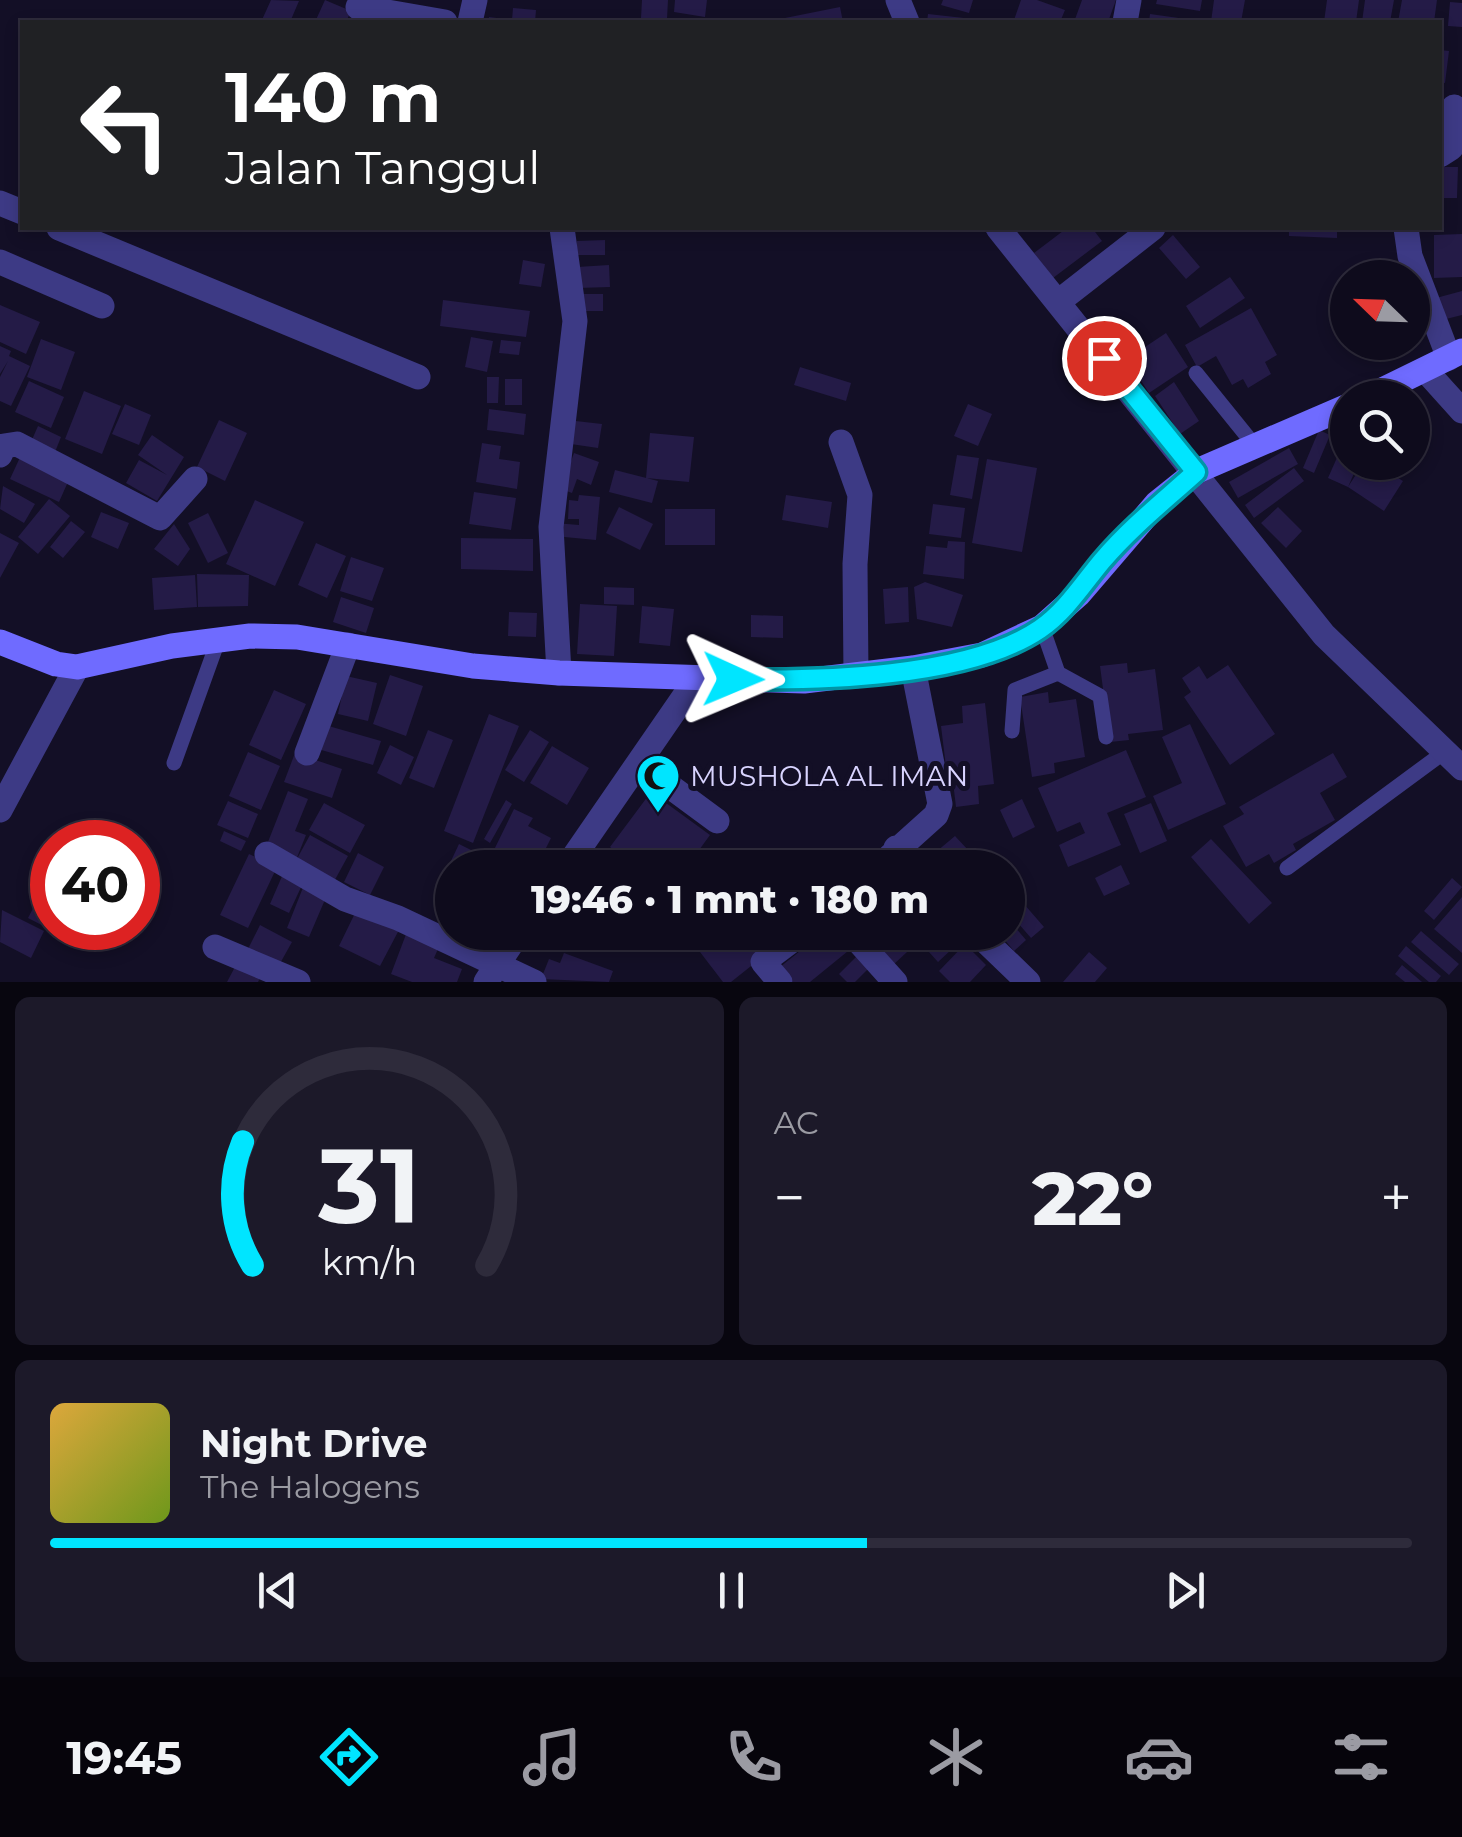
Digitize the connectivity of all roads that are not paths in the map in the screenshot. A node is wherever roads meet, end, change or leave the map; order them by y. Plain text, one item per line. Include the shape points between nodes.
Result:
1 (358, 7) dead end
2 (433, 20) edge
3 (1454, 107) dead end
4 (1442, 153) edge
5 (64, 230) edge
6 (562, 230) edge
7 (1000, 230) edge
8 (1149, 230) edge
9 (1406, 230) edge
10 (0, 262) edge
11 (1058, 302) junction
12 (102, 306) dead end
13 (1456, 355) edge
14 (1426, 371) junction
15 (1196, 373) dead end
16 (418, 377) dead end
17 (1406, 380) edge
18 (1462, 411) edge
19 (1330, 414) edge
20 (841, 442) dead end
21 (1255, 446) junction
22 (0, 455) edge
23 (1191, 477) junction
24 (195, 479) dead end
25 (1042, 627) junction
26 (219, 638) junction
27 (0, 642) edge
28 (348, 645) junction
29 (76, 666) junction
30 (913, 668) junction
31 (560, 672) junction
32 (1058, 673) junction
33 (856, 676) junction
34 (697, 678) junction
35 (1012, 731) dead end
36 (1106, 737) dead end
37 (308, 752) dead end
38 (1453, 760) edge
39 (174, 763) dead end
40 (640, 764) junction
41 (0, 810) edge
42 (716, 821) dead end
43 (896, 848) edge
44 (579, 850) edge
45 (268, 854) dead end
46 (1287, 868) dead end
47 (215, 947) dead end
48 (507, 950) edge
49 (779, 950) edge
50 (866, 950) edge
51 (995, 950) edge
52 (492, 973) edge
53 (298, 982) edge
54 (534, 982) edge
55 (780, 982) edge
56 (895, 982) edge
57 (1028, 982) edge

1 - 2 street
3 - 4 street via 1450,148
5 - 16 street
6 - 31 street via 575,321 550,526
7 - 11 street
8 - 11 street
9 - 13 street via 1410,256
10 - 12 street
11 - 23 street
13 - 14 street
14 - 17 street
14 - 18 street
15 - 21 lane
19 - 21 street
20 - 33 street via 860,494
21 - 23 street
22 - 24 street via 4,446 17,444 160,518
23 - 25 street via 1157,503
23 - 38 street via 1324,635
25 - 30 street via 982,655
25 - 32 lane
26 - 28 street via 297,637
26 - 29 street
26 - 39 lane
27 - 29 street
28 - 31 street via 473,666
28 - 37 street
29 - 41 street
30 - 33 street
30 - 43 street via 940,804
31 - 34 street
32 - 35 lane via 1015,690
32 - 36 lane via 1100,696
33 - 34 street
34 - 40 street
38 - 46 lane
40 - 42 street
40 - 44 street
45 - 52 street
47 - 53 street
48 - 52 street
49 - 55 street via 763,962
50 - 56 street
51 - 57 street
52 - 54 street

